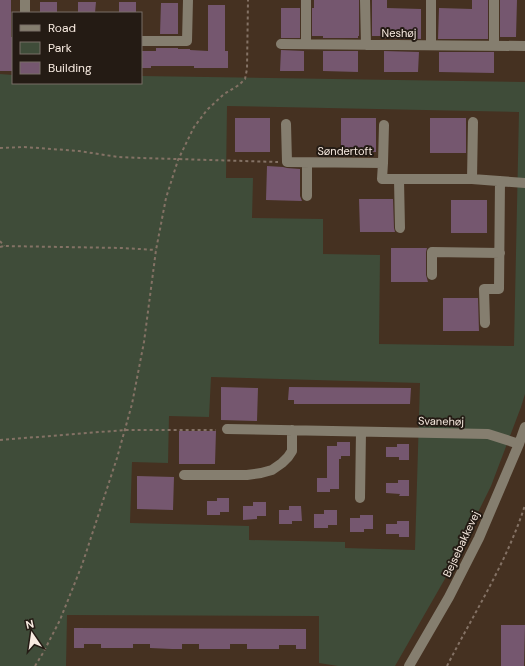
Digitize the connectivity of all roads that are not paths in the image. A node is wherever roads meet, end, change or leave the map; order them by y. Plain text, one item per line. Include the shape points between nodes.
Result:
1 (25, 0) edge
2 (188, 0) edge
3 (306, 0) edge
4 (366, 0) edge
5 (432, 0) edge
6 (494, 0) edge
7 (25, 12) edge
8 (142, 41) edge
9 (281, 44) dead end
10 (306, 44) junction
11 (366, 45) junction
12 (431, 45) junction
13 (494, 46) junction
14 (525, 46) edge
15 (473, 122) dead end
16 (286, 124) dead end
17 (384, 125) dead end
18 (307, 163) junction
19 (383, 163) junction
20 (472, 179) junction
21 (399, 180) junction
22 (500, 181) junction
23 (525, 183) edge
24 (307, 196) dead end
25 (400, 228) dead end
26 (500, 253) junction
27 (432, 275) dead end
28 (485, 323) dead end
29 (525, 427) edge
30 (227, 430) road end
31 (292, 430) junction
32 (361, 432) junction
33 (519, 444) junction
34 (184, 476) dead end
35 (360, 498) dead end
36 (409, 666) edge

1 - 7 street
2 - 8 street via 187,41
3 - 10 street
4 - 11 street, Neshøj
5 - 12 street, Neshøj
6 - 13 street
9 - 10 street, Neshøj
10 - 11 street, Neshøj
11 - 12 street, Neshøj
12 - 13 street, Neshøj
13 - 14 street, Neshøj
15 - 20 street
16 - 18 street, Søndertoft via 287,162
17 - 19 street, Søndertoft
18 - 19 street, Søndertoft
18 - 24 street, Søndertoft
19 - 21 street, Søndertoft via 382,179
20 - 21 street, Søndertoft
20 - 22 street, Søndertoft
21 - 25 street
22 - 23 street, Søndertoft
22 - 26 street
26 - 27 street via 432,252
26 - 28 street via 499,289 484,289
29 - 33 street, Bejsebakkevej
30 - 31 street, Svanehøj
31 - 32 street, Svanehøj
31 - 34 street via 292,451 272,470 247,475
32 - 33 street, Svanehøj via 488,434
32 - 35 street
33 - 36 street, Bejsebakkevej via 479,538

